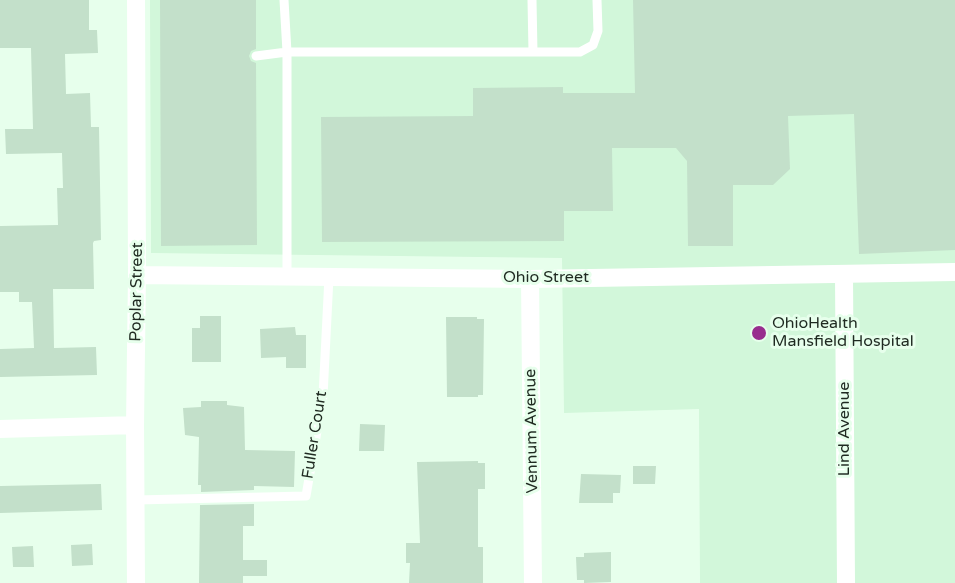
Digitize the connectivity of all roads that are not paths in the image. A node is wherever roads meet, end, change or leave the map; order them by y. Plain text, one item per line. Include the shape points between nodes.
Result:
1 (136, 0) edge
2 (284, 0) edge
3 (532, 0) edge
4 (597, 0) edge
5 (287, 52) junction
6 (533, 52) junction
7 (256, 56) dead end
8 (955, 272) edge
9 (137, 275) junction
10 (844, 275) junction
11 (287, 276) junction
12 (329, 277) junction
13 (530, 279) junction
14 (135, 425) junction
15 (0, 429) edge
16 (136, 500) junction
17 (136, 583) edge
18 (533, 583) edge
19 (846, 583) edge

1 - 9 street, Poplar Street
2 - 5 lane
3 - 6 lane
4 - 6 lane via 598,31 593,45 580,52
5 - 6 lane
5 - 7 lane
5 - 11 lane
8 - 10 street, Ohio Street
9 - 11 street, Ohio Street
9 - 14 street, Poplar Street
10 - 13 street, Ohio Street
10 - 19 street, Lind Avenue
11 - 12 street, Ohio Street
12 - 13 street, Ohio Street
12 - 16 lane, Fuller Court via 323,396 306,496
13 - 18 street, Vennum Avenue
14 - 15 street
14 - 16 street, Poplar Street
16 - 17 street, Poplar Street

